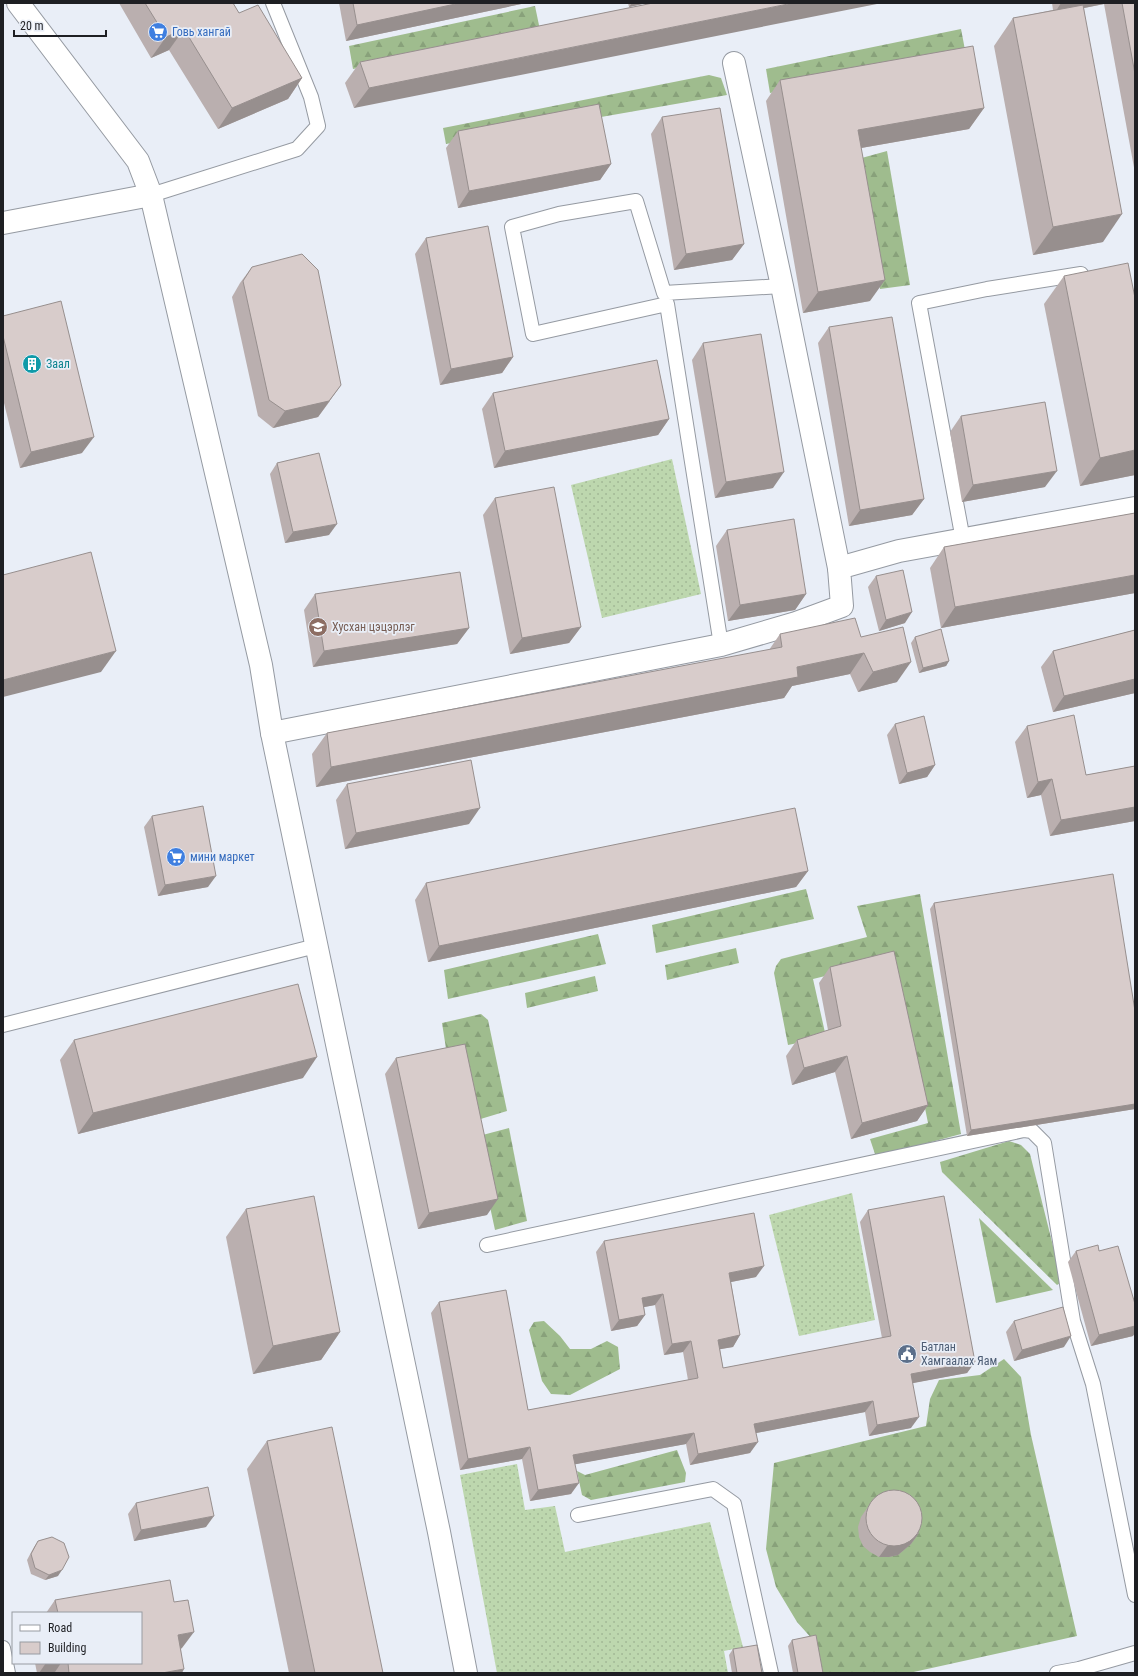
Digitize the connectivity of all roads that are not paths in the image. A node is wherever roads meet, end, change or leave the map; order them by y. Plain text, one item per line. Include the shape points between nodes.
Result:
1 (18, 3) edge
2 (273, 3) edge
3 (734, 63) dead end
4 (151, 195) junction
5 (3, 223) edge
6 (1096, 272) edge
7 (782, 286) junction
8 (1135, 508) edge
9 (963, 540) junction
10 (839, 568) junction
11 (721, 646) junction
12 (272, 733) junction
13 (316, 946) junction
14 (3, 1026) edge
15 (487, 1245) dead end
16 (578, 1515) dead end
17 (1135, 1595) edge
18 (3, 1648) edge
19 (1135, 1653) edge
20 (8, 1673) edge
21 (466, 1673) edge
22 (771, 1673) edge
23 (1057, 1673) edge

1 - 4 street via 138,161
2 - 4 lane via 311,97 318,126 297,149
3 - 7 street
4 - 5 street
4 - 12 street via 262,665
6 - 9 lane via 987,289 919,304
7 - 10 street
7 - 11 lane via 664,293 636,201 560,214 512,227 533,334 667,304
8 - 9 street
9 - 10 street via 899,551
10 - 11 street via 842,606
11 - 12 street
12 - 13 street
13 - 14 lane
13 - 21 street
15 - 17 lane via 1024,1130 1032,1131 1044,1143 1073,1321 1093,1384
16 - 22 lane via 713,1489 734,1504
18 - 20 lane
19 - 23 lane

